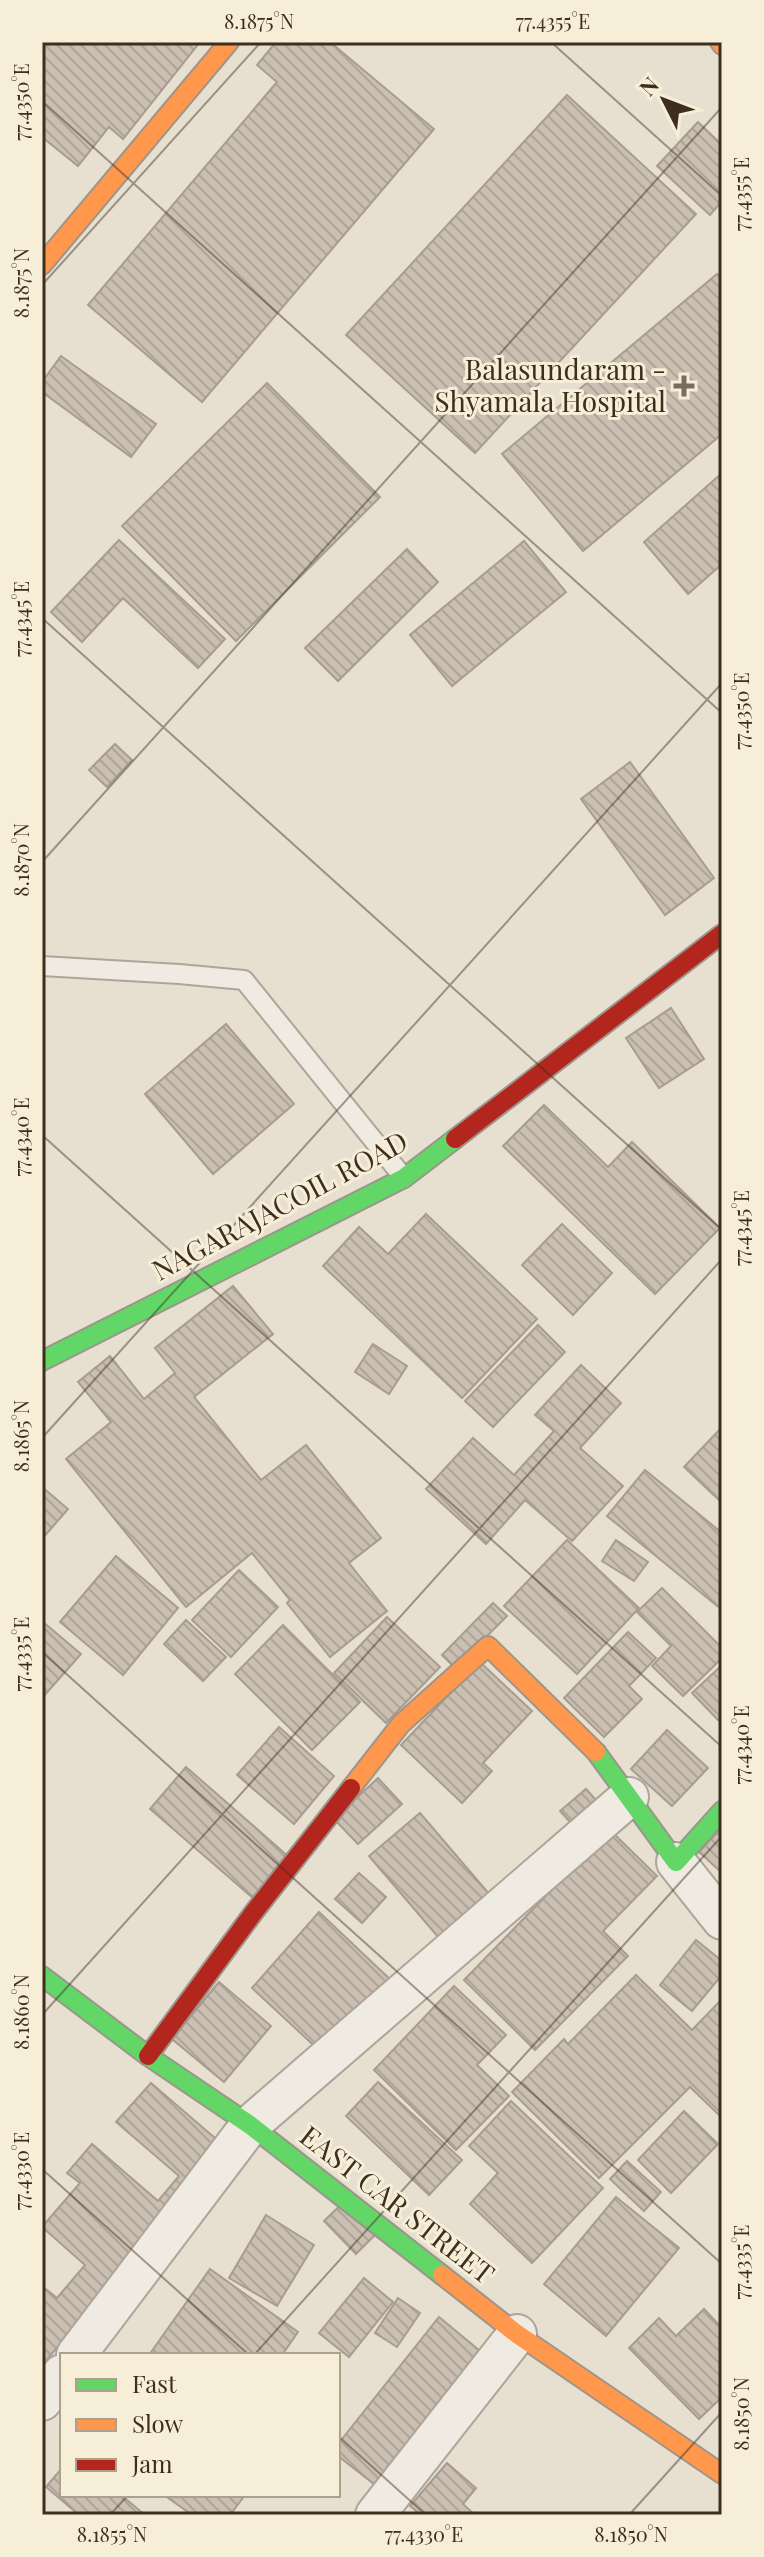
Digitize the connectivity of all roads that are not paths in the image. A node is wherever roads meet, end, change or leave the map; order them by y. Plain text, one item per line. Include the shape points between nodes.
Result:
1 (229, 42) edge
2 (42, 265) edge
3 (722, 934) edge
4 (42, 966) edge
5 (404, 1178) junction
6 (42, 1361) edge
7 (629, 1797) junction
8 (722, 1811) edge
9 (676, 1862) junction
10 (722, 1920) edge
11 (42, 1976) edge
12 (148, 2056) junction
13 (250, 2125) junction
14 (517, 2334) junction
15 (78, 2353) edge
16 (60, 2377) edge
17 (42, 2401) edge
18 (722, 2474) edge
19 (375, 2515) edge

1 - 2 street
3 - 5 street, NAGARAJACOIL ROAD
4 - 5 lane via 244,980
5 - 6 street, NAGARAJACOIL ROAD
7 - 9 street
7 - 12 street via 600,1756 488,1646 401,1724
7 - 13 street
8 - 9 street
9 - 10 street
11 - 12 street, EAST CAR STREET
12 - 13 street, EAST CAR STREET
13 - 14 street, EAST CAR STREET
13 - 15 street
14 - 18 street, EAST CAR STREET
14 - 19 street
16 - 17 street

